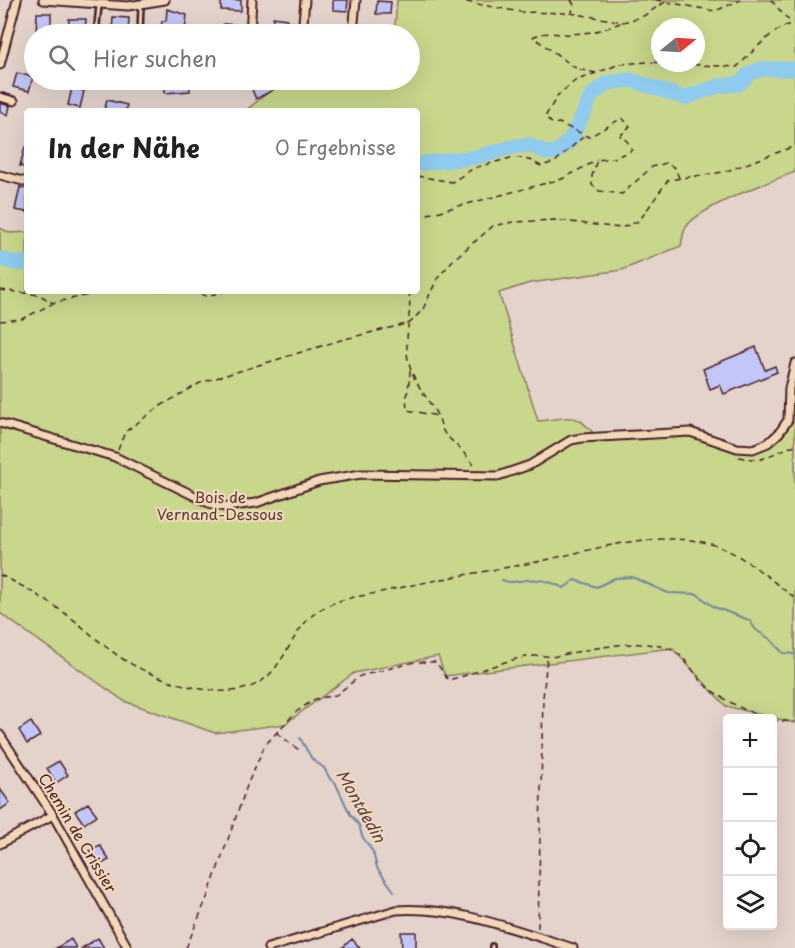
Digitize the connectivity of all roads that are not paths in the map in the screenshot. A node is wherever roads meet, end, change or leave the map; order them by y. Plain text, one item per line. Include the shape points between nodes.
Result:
1 (17, 0) edge
2 (43, 0) edge
3 (165, 0) edge
4 (252, 0) edge
5 (305, 0) edge
6 (356, 0) edge
7 (141, 5) junction
8 (99, 6) junction
9 (354, 22) dead end
10 (97, 24) edge
11 (140, 24) edge
12 (250, 24) edge
13 (303, 24) edge
14 (0, 65) edge
15 (0, 97) edge
16 (14, 101) dead end
17 (0, 175) edge
18 (24, 181) edge
19 (795, 363) edge
20 (0, 423) edge
21 (0, 735) edge
22 (53, 815) junction
23 (0, 844) edge
24 (128, 948) edge
25 (268, 948) edge
26 (573, 948) edge

1 - 14 street
2 - 8 street
3 - 7 street
4 - 12 street
5 - 13 street
6 - 9 street
7 - 8 street
7 - 11 lane
8 - 10 lane
15 - 16 street
17 - 18 street
19 - 20 street via 788,420 768,443 753,449 737,448 690,432 597,436 571,440 530,465 482,478 361,474 319,481 256,502 224,507 114,457
21 - 22 street, Chemin de Crissier
22 - 23 street
22 - 24 street, Chemin de Crissier
25 - 26 street via 396,910 413,909 464,915

